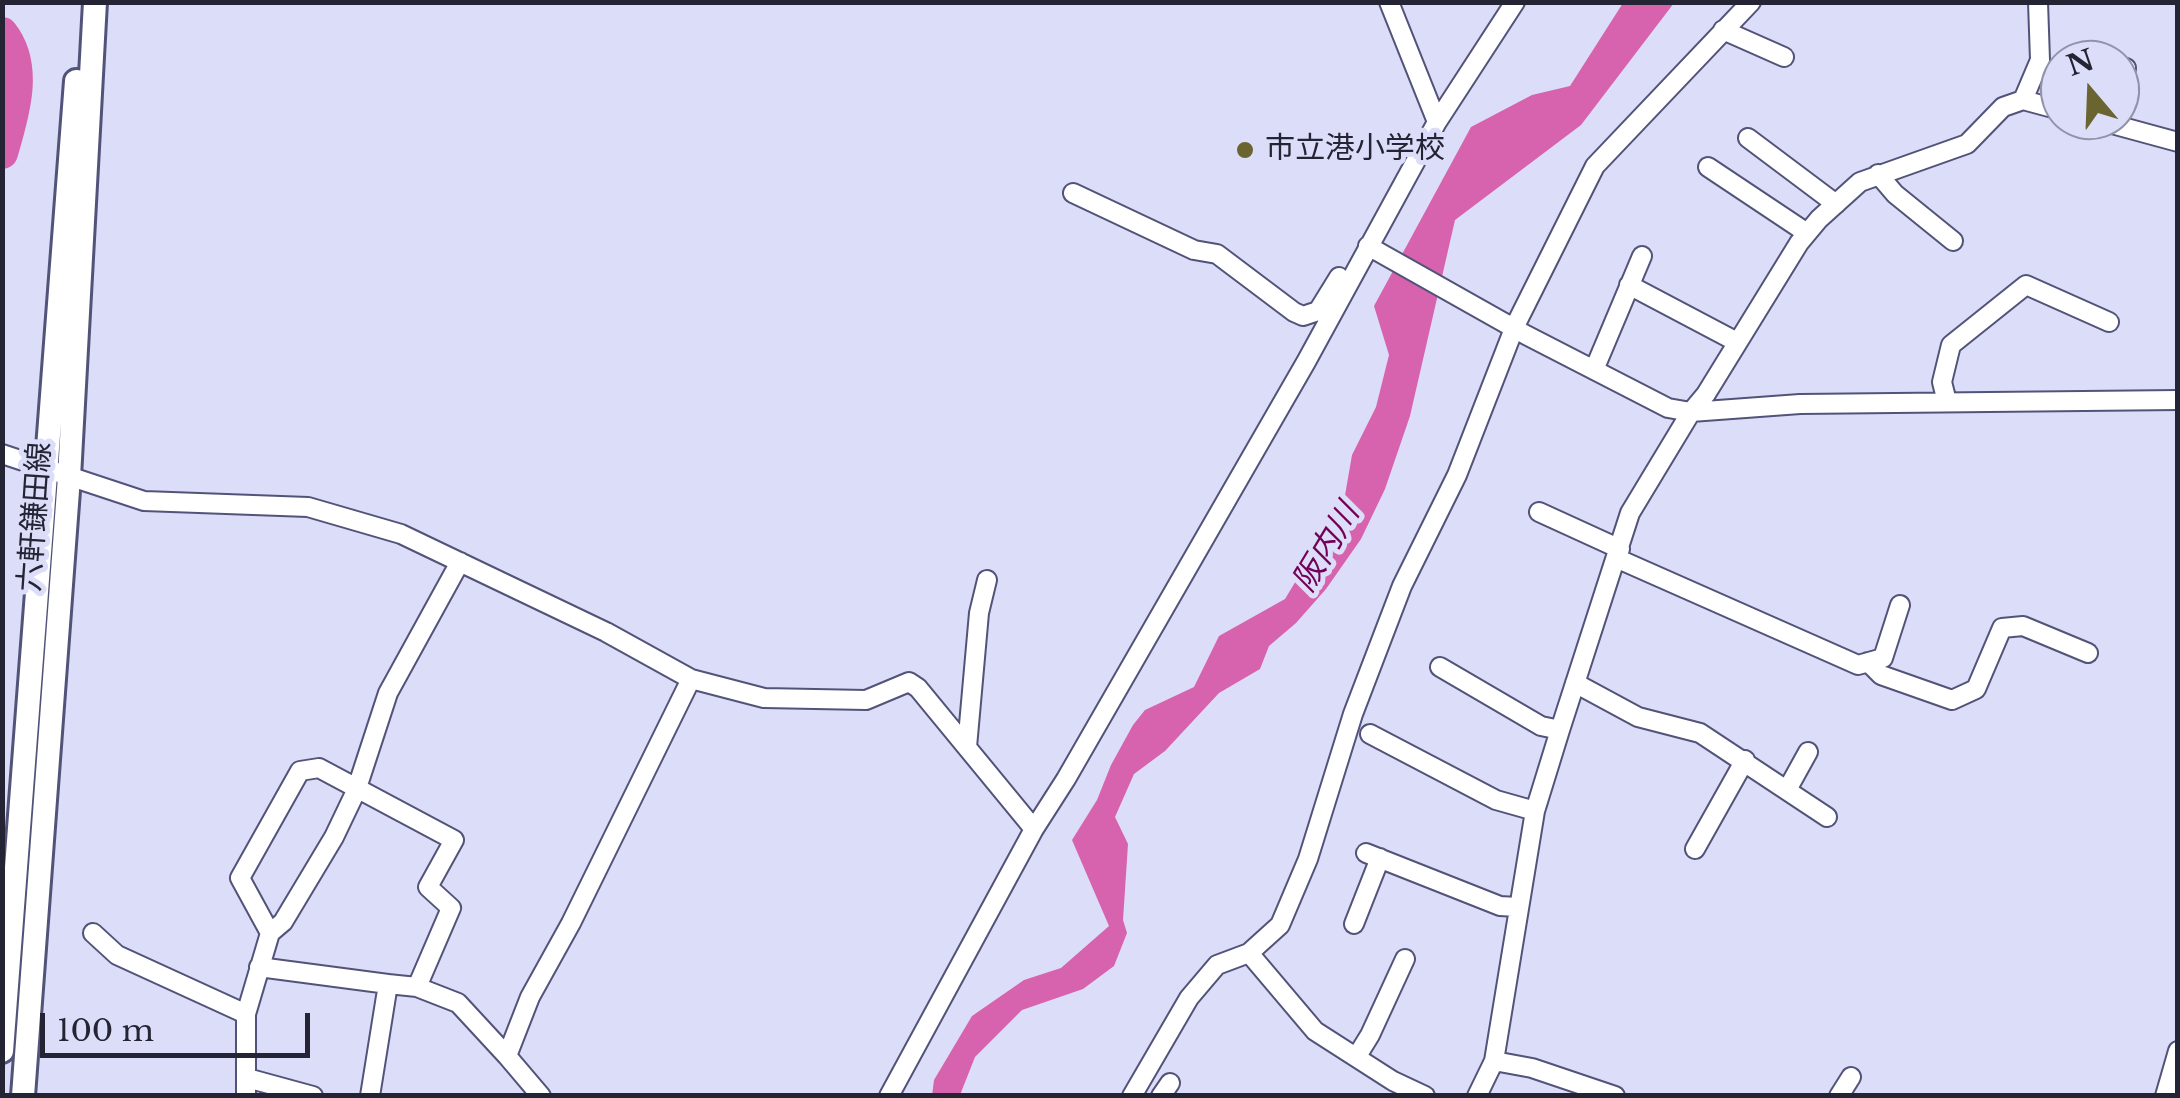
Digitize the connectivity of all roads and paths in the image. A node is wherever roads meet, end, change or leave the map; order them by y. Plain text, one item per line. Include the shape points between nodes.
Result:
1 (82, 2) edge
2 (95, 2) edge
3 (1389, 2) edge
4 (1516, 2) edge
5 (1752, 2) edge
6 (2038, 2) edge
7 (1723, 30) junction
8 (1784, 57) dead end
9 (2023, 100) junction
10 (2040, 105) edge
11 (1437, 122) junction
12 (2140, 131) edge
13 (1748, 138) dead end
14 (2178, 142) edge
15 (1708, 167) dead end
16 (1878, 174) junction
17 (1073, 192) dead end
18 (1836, 204) junction
19 (1807, 233) junction
20 (1953, 242) dead end
21 (1372, 250) junction
22 (1642, 256) dead end
23 (1356, 267) junction
24 (1629, 286) junction
25 (2109, 322) dead end
26 (1510, 324) junction
27 (1737, 342) junction
28 (1594, 370) junction
29 (2178, 400) edge
30 (1947, 402) junction
31 (1691, 412) junction
32 (2, 454) edge
33 (58, 473) junction
34 (1539, 512) dead end
35 (1618, 554) junction
36 (460, 562) junction
37 (987, 580) dead end
38 (1900, 605) dead end
39 (2088, 653) dead end
40 (1868, 662) junction
41 (1440, 667) dead end
42 (691, 679) junction
43 (1575, 682) junction
44 (1560, 730) junction
45 (1370, 734) dead end
46 (967, 747) junction
47 (1808, 752) dead end
48 (1745, 760) junction
49 (356, 790) junction
50 (1786, 790) junction
51 (1535, 811) junction
52 (1827, 817) dead end
53 (1034, 829) junction
54 (1694, 849) dead end
55 (1517, 907) junction
56 (1354, 924) dead end
57 (93, 933) dead end
58 (270, 933) junction
59 (1249, 953) junction
60 (1405, 959) dead end
61 (259, 967) junction
62 (388, 984) junction
63 (417, 988) junction
64 (246, 1014) junction
65 (2, 1051) edge
66 (2178, 1051) edge
67 (507, 1056) junction
68 (1357, 1056) junction
69 (1494, 1061) junction
70 (1851, 1077) dead end
71 (246, 1087) edge
72 (23, 1096) edge
73 (313, 1096) edge
74 (370, 1096) edge
75 (542, 1096) edge
76 (889, 1096) edge
77 (1132, 1096) edge
78 (1425, 1096) edge
79 (1477, 1096) edge
80 (1615, 1096) edge
81 (1839, 1096) edge
82 (2165, 1096) edge

1 - 33 main road, 六軒鎌田線
2 - 33 main road, 六軒鎌田線
3 - 11 street
4 - 11 street
5 - 7 street
6 - 9 street via 2040,60
7 - 8 street
7 - 26 street via 1595,166
9 - 10 street
9 - 16 street via 2003,107 1966,144
11 - 21 street
12 - 14 street
13 - 18 street
15 - 19 street
16 - 18 street
16 - 20 street
17 - 23 street via 1194,250 1217,254 1303,316 1318,311 1343,269
18 - 19 street
19 - 27 street
21 - 23 street
21 - 26 street
22 - 24 street
23 - 53 street
24 - 27 street
24 - 28 street
25 - 30 street via 2026,285 1951,345 1942,382
26 - 28 street
26 - 59 street via 1457,475 1375,655 1298,887 1280,924
27 - 31 street
28 - 31 street via 1668,408
29 - 30 street
30 - 31 street
31 - 35 street via 1630,514
32 - 33 street
33 - 36 street via 144,500 308,507 401,534
33 - 65 main road, 六軒鎌田線
33 - 72 main road, 六軒鎌田線
34 - 35 street
35 - 40 street via 1858,665
35 - 43 street
36 - 42 street
36 - 49 street via 388,694
37 - 46 street via 978,613
38 - 40 street via 1882,658
39 - 40 street via 2023,626 2002,628 1976,689 1952,700 1881,675
41 - 44 street
42 - 46 street via 764,698 849,700 909,682
42 - 67 street
43 - 44 street
43 - 48 street via 1638,717 1700,733
44 - 51 street
45 - 51 street via 1496,800
46 - 53 street
47 - 50 street
48 - 50 street
48 - 54 street
49 - 58 street via 283,922
49 - 58 street via 319,768 300,770 240,878
49 - 63 street via 454,840 428,887 451,908
50 - 52 street
51 - 55 street
53 - 76 street
55 - 56 street via 1373,856
55 - 69 street
57 - 64 street via 118,956
58 - 61 street
59 - 68 street via 1315,1031
59 - 77 street via 1217,965 1189,998
60 - 68 street
61 - 62 street
61 - 64 street
62 - 63 street
62 - 74 street
63 - 67 street via 458,1003
64 - 71 street
66 - 82 street
67 - 75 street
68 - 78 street
69 - 79 street
69 - 80 street
70 - 81 street
71 - 73 street

